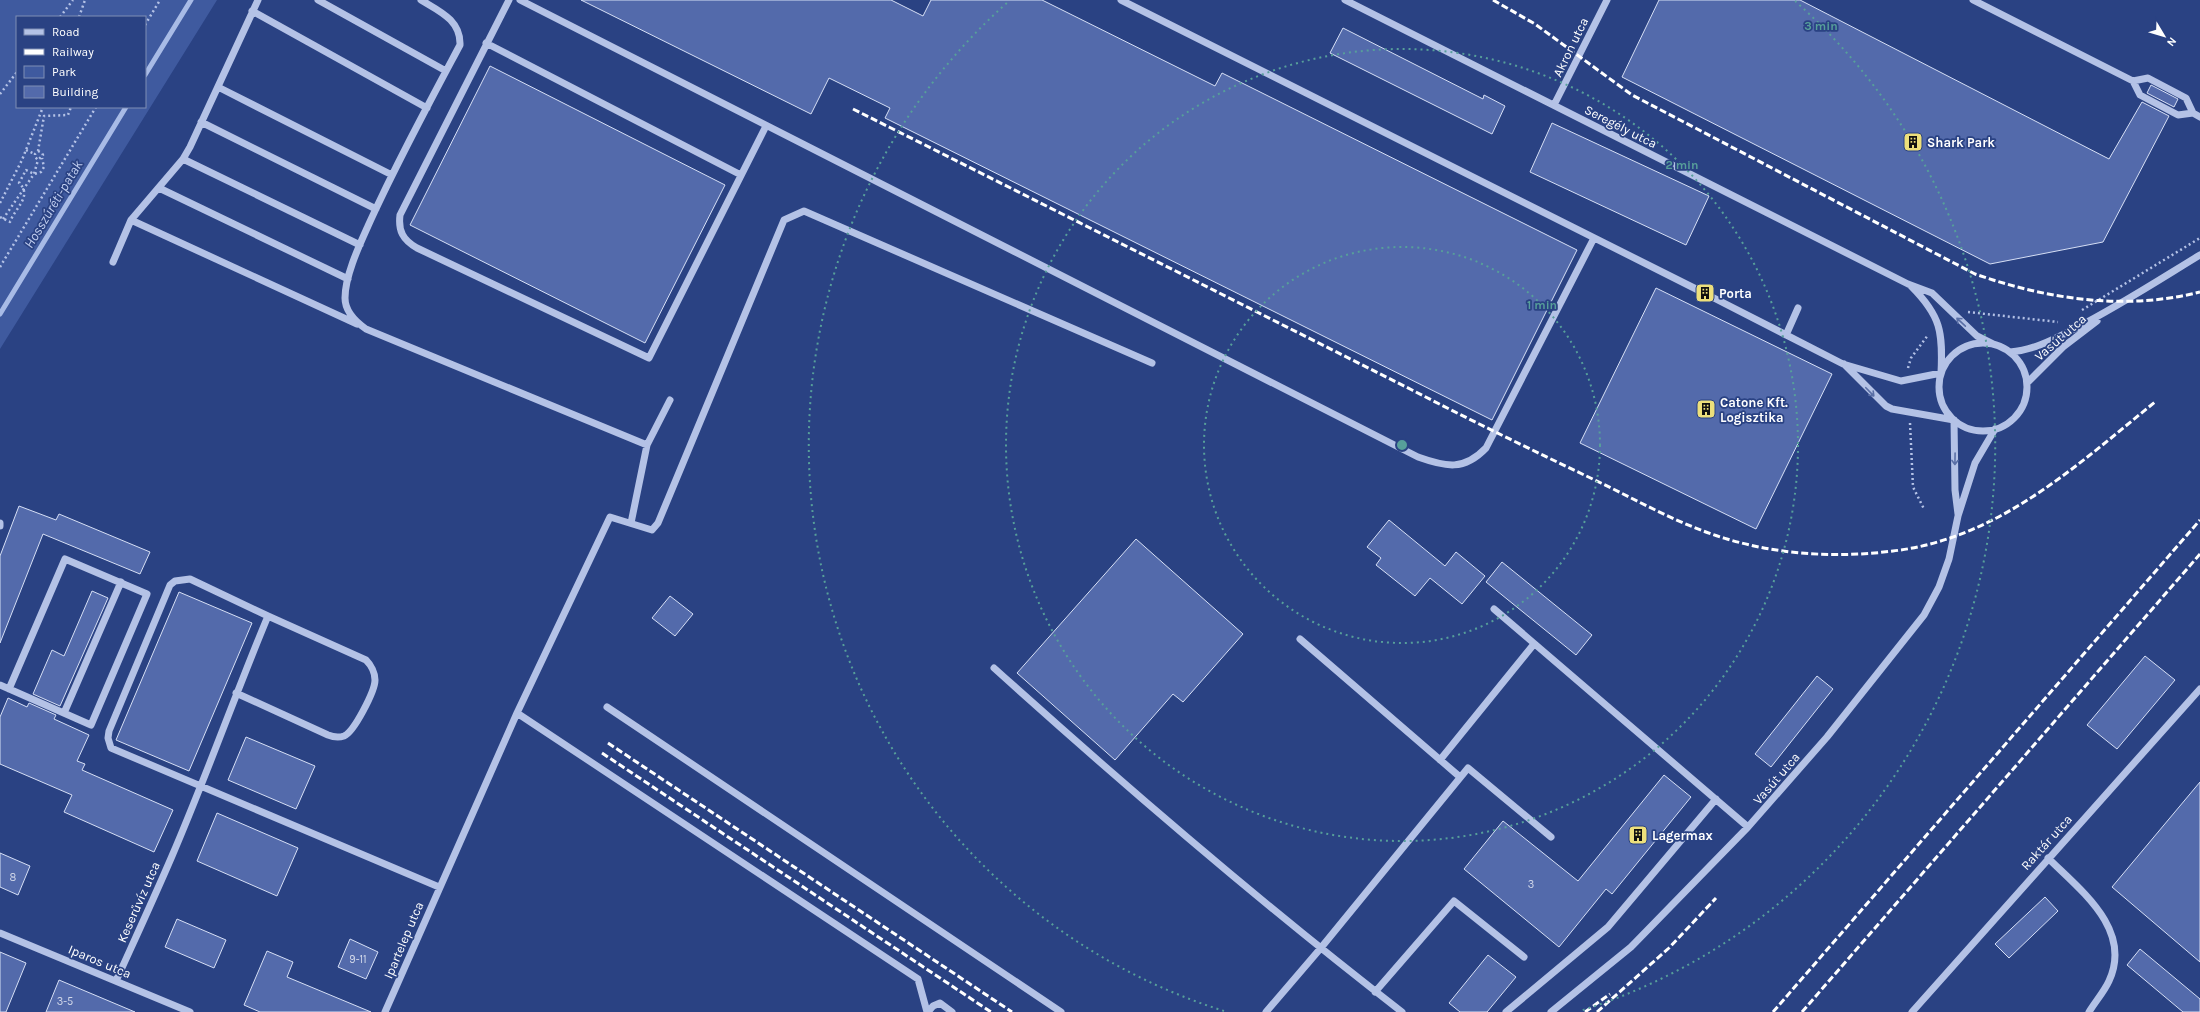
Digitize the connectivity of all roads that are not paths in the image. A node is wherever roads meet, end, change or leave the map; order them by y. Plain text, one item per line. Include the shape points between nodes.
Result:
1 (258, 0) edge
2 (318, 0) edge
3 (422, 0) edge
4 (509, 0) edge
5 (520, 0) edge
6 (1120, 0) edge
7 (1345, 0) edge
8 (1607, 0) edge
9 (1973, 0) edge
10 (252, 11) junction
11 (486, 43) junction
12 (446, 71) junction
13 (2133, 81) junction
14 (218, 86) junction
15 (1554, 105) junction
16 (427, 108) junction
17 (2193, 113) junction
18 (2200, 117) edge
19 (201, 122) junction
20 (766, 126) junction
21 (183, 159) junction
22 (392, 175) junction
23 (741, 175) junction
24 (159, 188) junction
25 (376, 209) junction
26 (131, 220) junction
27 (1594, 238) junction
28 (360, 245) junction
29 (2200, 255) edge
30 (113, 262) dead end
31 (348, 279) junction
32 (1908, 284) junction
33 (1700, 291) dead end
34 (1710, 296) dead end
35 (1798, 308) dead end
36 (2111, 310) junction
37 (366, 329) junction
38 (1786, 335) junction
39 (1993, 344) junction
40 (2010, 352) junction
41 (1152, 364) dead end
42 (1843, 364) junction
43 (1941, 373) junction
44 (2027, 383) junction
45 (670, 400) dead end
46 (1954, 420) junction
47 (1995, 429) junction
48 (647, 445) junction
49 (1958, 516) junction
50 (0, 523) edge
51 (631, 523) junction
52 (0, 526) edge
53 (121, 582) junction
54 (1494, 609) dead end
55 (268, 616) junction
56 (1300, 639) dead end
57 (1534, 644) junction
58 (994, 668) dead end
59 (0, 685) edge
60 (9, 689) junction
61 (2200, 689) edge
62 (236, 693) junction
63 (607, 707) dead end
64 (64, 713) junction
65 (518, 713) junction
66 (1440, 760) junction
67 (1460, 778) junction
68 (201, 785) junction
69 (1716, 800) junction
70 (1748, 827) junction
71 (1551, 837) dead end
72 (2048, 858) junction
73 (439, 887) junction
74 (0, 932) edge
75 (1320, 949) junction
76 (1524, 957) dead end
77 (116, 981) junction
78 (1375, 992) junction
79 (190, 1012) edge
80 (385, 1012) edge
81 (928, 1012) edge
82 (952, 1012) edge
83 (1061, 1012) edge
84 (1266, 1012) edge
85 (1402, 1012) edge
86 (1506, 1012) edge
87 (1551, 1012) edge
88 (1912, 1012) edge
89 (2089, 1012) edge

1 - 10 street
2 - 12 street
3 - 12 street via 449,18 458,29 460,45
4 - 11 street
5 - 20 street
6 - 27 street
7 - 15 street, Seregély utca
8 - 15 street, Akron utca
9 - 13 street
10 - 14 street
10 - 16 street
11 - 23 street
11 - 23 street via 400,215 400,232 408,243 416,248 648,358
12 - 16 street
13 - 17 street via 2140,95 2178,115
13 - 17 street via 2148,78 2186,98
14 - 19 street
14 - 22 street
15 - 32 street, Seregély utca
16 - 22 street
17 - 18 street
19 - 21 street
19 - 25 street
20 - 23 street
20 - 27 street via 1436,464 1452,466 1466,463 1478,457 1486,448
21 - 24 street
21 - 28 street
22 - 25 street
24 - 26 street
24 - 31 street
25 - 28 street
26 - 30 street
26 - 37 street
27 - 33 street
28 - 31 street
29 - 36 street, Vasút utca
31 - 37 street via 344,300 347,309
39 -> 32 street, Seregély utca via 1977,336 1932,293
32 - 43 street, Seregély utca via 1923,298 1940,328
34 - 38 street
35 - 38 street
36 - 40 street, Vasút utca via 2043,344
36 - 44 street, Vasút utca via 2063,347
37 - 48 street
38 - 42 street
39 - 40 street, Vasút utca
39 - 43 street, Vasút utca via 1976,343 1961,349 1946,363
40 - 44 street, Vasút utca via 2022,366
41 - 51 street via 804,211 784,220 658,523 652,530
42 - 43 street via 1901,381
42 -> 46 street via 1886,406
43 - 46 street, Vasút utca via 1940,394 1943,404
44 - 47 street, Vasút utca via 2026,398 2019,412 2005,425
45 - 48 street
46 - 47 street, Vasút utca via 1970,429
46 -> 49 street, Vasút utca
47 - 49 street, Vasút utca via 1976,463
48 - 51 street
49 - 70 street, Vasút utca via 1940,587 1924,616 1827,737
50 - 52 street
51 - 65 street, Ipartelep utca via 610,517
53 - 60 street via 65,559
53 - 64 street
53 - 64 street via 147,594 91,724
54 - 57 street
55 - 62 street, Keserűvíz utca
55 - 62 street via 366,660 375,680 373,688 354,728 337,737
55 - 68 street via 190,579 175,581 170,585 108,731 111,748
56 - 66 street
57 - 66 street
57 - 69 street
58 - 75 street via 1130,789
59 - 60 street
60 - 64 street
61 - 72 street, Raktár utca
62 - 68 street, Keserűvíz utca
63 - 83 street
65 - 73 street, Ipartelep utca
65 - 81 street via 918,979
66 - 67 street
67 - 71 street via 1468,768
67 - 75 street
68 - 73 street
68 - 77 street, Keserűvíz utca
69 - 70 street
69 - 86 street via 1608,927
70 - 87 street, Vasút utca via 1631,947
72 - 88 street, Raktár utca
72 - 89 street via 2099,909 2106,919 2112,938 2115,962 2109,981
73 - 80 street, Ipartelep utca
74 - 77 street, Iparos utca
75 - 78 street
75 - 84 street
76 - 78 street via 1454,901
77 - 79 street, Iparos utca
78 - 85 street
81 - 82 street via 940,1003

